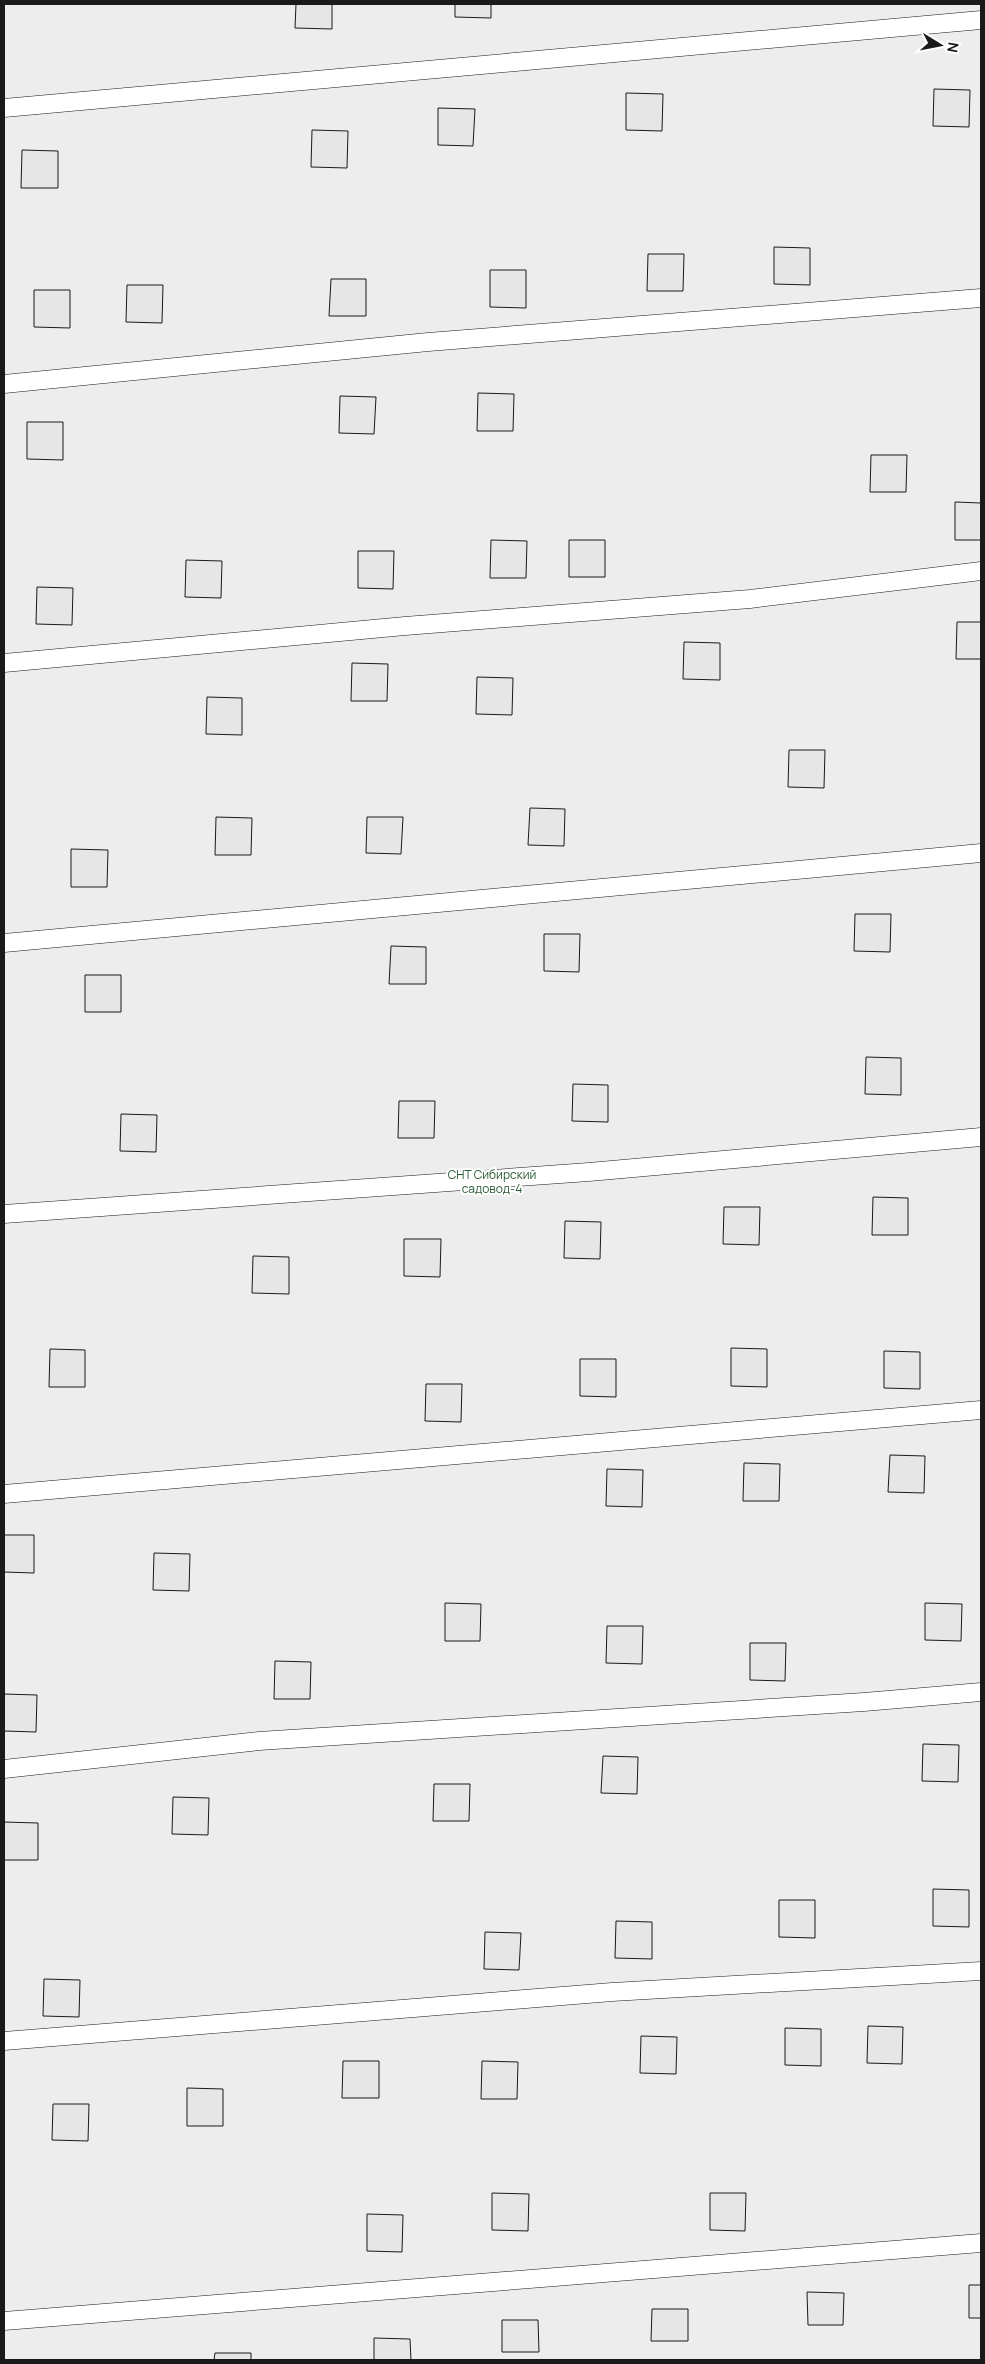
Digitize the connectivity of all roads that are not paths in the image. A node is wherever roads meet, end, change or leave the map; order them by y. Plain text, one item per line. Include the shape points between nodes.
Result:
1 (981, 20) edge
2 (4, 108) edge
3 (981, 298) edge
4 (4, 384) edge
5 (981, 571) edge
6 (4, 663) edge
7 (981, 853) edge
8 (4, 943) edge
9 (981, 1137) edge
10 (4, 1214) edge
11 (981, 1410) edge
12 (4, 1494) edge
13 (981, 1692) edge
14 (4, 1769) edge
15 (981, 1971) edge
16 (4, 2041) edge
17 (981, 2243) edge
18 (4, 2321) edge

1 - 2 lane
3 - 4 lane via 428,342
5 - 6 lane via 750,599 405,626
7 - 8 lane
9 - 10 lane via 589,1172
11 - 12 lane
13 - 14 lane via 259,1741
15 - 16 lane via 612,1992
17 - 18 lane

